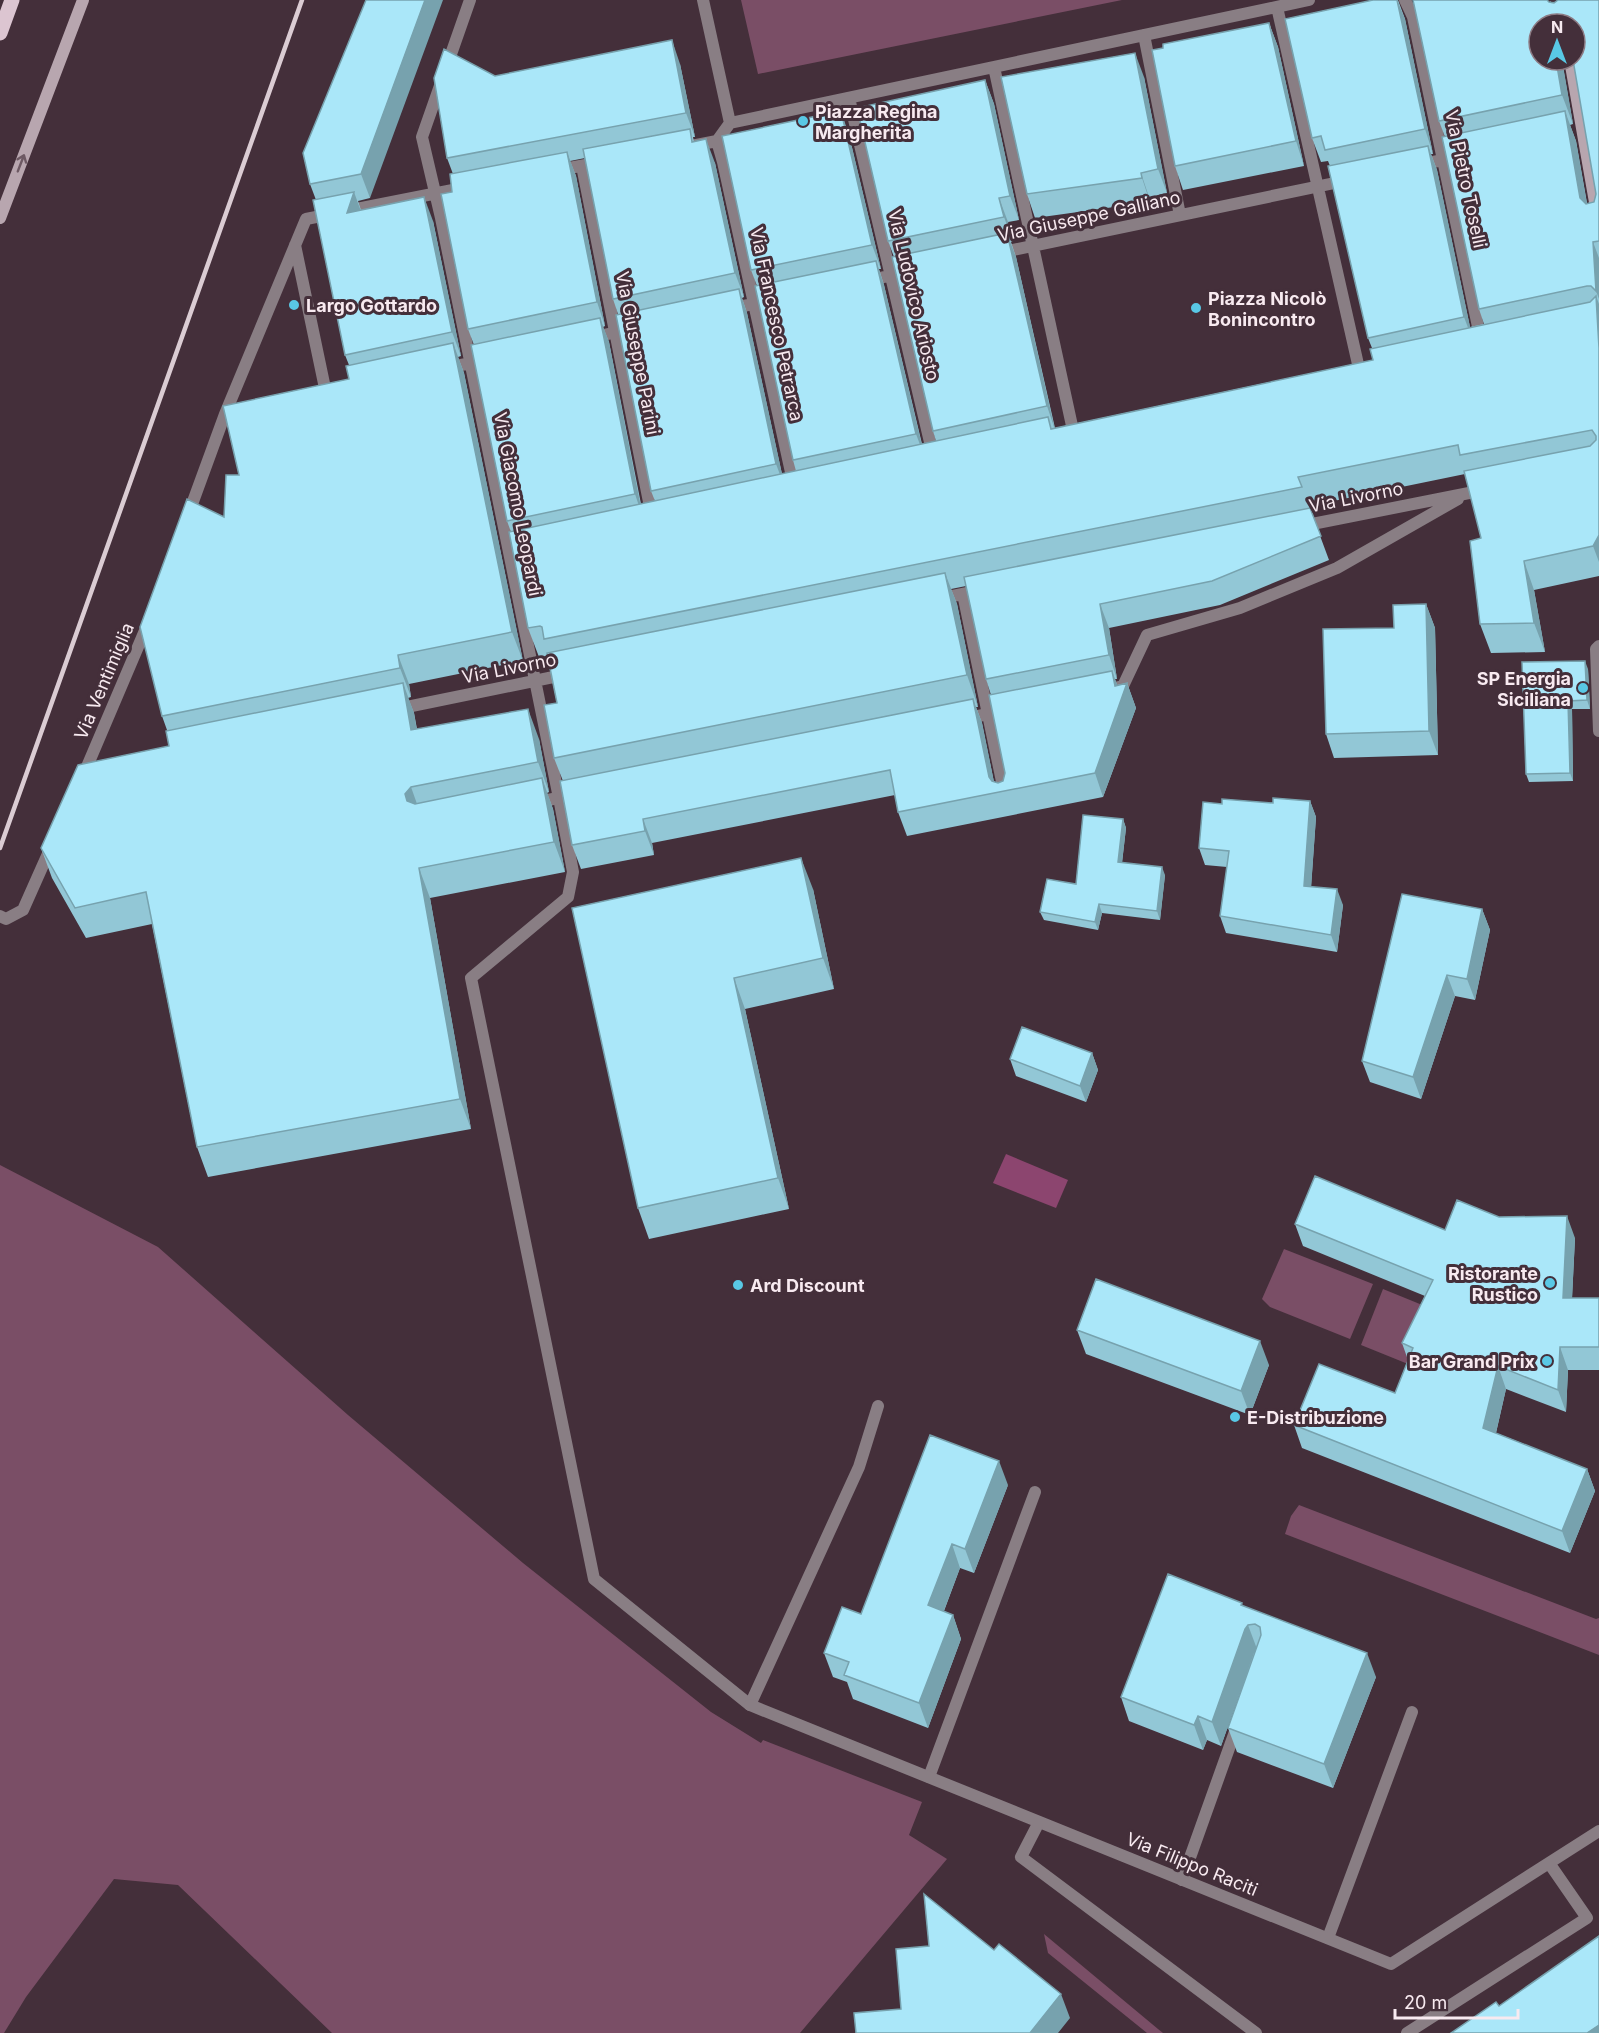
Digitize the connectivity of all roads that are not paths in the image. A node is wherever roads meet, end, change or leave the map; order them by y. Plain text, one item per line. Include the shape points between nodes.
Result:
1 (12, 0) edge
2 (83, 0) edge
3 (470, 0) edge
4 (703, 0) edge
5 (1309, 0) edge
6 (1405, 0) edge
7 (1277, 6) junction
8 (0, 33) edge
9 (1144, 35) junction
10 (994, 67) junction
11 (1571, 72) edge
12 (849, 98) junction
13 (730, 123) junction
14 (717, 141) junction
15 (683, 147) edge
16 (1478, 153) edge
17 (616, 159) edge
18 (1443, 160) junction
19 (582, 166) junction
20 (1411, 167) edge
21 (549, 172) edge
22 (1357, 178) edge
23 (481, 185) edge
24 (1318, 186) junction
25 (436, 193) junction
26 (1180, 215) junction
27 (0, 218) edge
28 (1599, 225) edge
29 (296, 244) junction
30 (1034, 246) junction
31 (980, 256) edge
32 (924, 268) edge
33 (891, 275) junction
34 (857, 283) edge
35 (788, 297) edge
36 (754, 304) junction
37 (719, 311) edge
38 (650, 325) edge
39 (616, 332) junction
40 (583, 339) edge
41 (1483, 348) edge
42 (505, 356) edge
43 (471, 363) junction
44 (437, 370) edge
45 (1359, 374) edge
46 (326, 394) edge
47 (1075, 434) edge
48 (935, 464) edge
49 (795, 494) edge
50 (653, 524) edge
51 (184, 526) edge
52 (1285, 530) edge
53 (997, 587) edge
54 (963, 594) junction
55 (928, 601) edge
56 (151, 614) edge
57 (1599, 646) edge
58 (582, 671) edge
59 (536, 681) junction
60 (1101, 691) edge
61 (1022, 707) edge
62 (385, 711) edge
63 (988, 714) junction
64 (953, 721) edge
65 (1599, 732) edge
66 (594, 791) edge
67 (75, 793) edge
68 (559, 798) junction
69 (1006, 800) edge
70 (525, 805) edge
71 (57, 835) edge
72 (0, 916) edge
73 (878, 1406) dead end
74 (1035, 1492) dead end
75 (750, 1705) junction
76 (1243, 1709) edge
77 (1412, 1712) dead end
78 (929, 1777) junction
79 (1039, 1822) junction
80 (1599, 1831) edge
81 (1549, 1863) junction
82 (1182, 1880) junction
83 (1328, 1938) junction
84 (1256, 2033) edge
85 (1407, 2033) edge

1 - 8 main road
27 -> 2 street
3 - 25 street, Via Giacomo Leopardi via 422,137
4 - 13 street
5 - 7 street
6 - 18 street, Via Pietro Toselli via 1413,18
7 - 9 street
7 - 24 street
9 - 10 street
9 - 26 street
10 - 12 street
10 - 30 street
11 - 28 street via 1576,133
12 - 13 street
12 - 33 street, Via Ludovico Ariosto
13 - 14 street
14 - 15 street
14 - 36 street, Via Francesco Petrarca
16 - 18 street
17 - 19 street
18 - 20 street
18 - 41 street, Via Pietro Toselli
19 - 21 street
19 - 39 street, Via Giuseppe Parini
22 - 24 street, Via Giuseppe Galliano
23 - 25 street
24 - 26 street, Via Giuseppe Galliano
24 - 45 street
25 - 29 street via 306,219
25 - 43 street, Via Giacomo Leopardi
26 - 30 street, Via Giuseppe Galliano
29 - 46 street
29 - 51 street
30 - 31 street, Via Giuseppe Galliano
30 - 47 street
32 - 33 street
33 - 34 street
33 - 48 street, Via Ludovico Ariosto
35 - 36 street
36 - 37 street
36 - 49 street, Via Francesco Petrarca
38 - 39 street
39 - 40 street
39 - 50 street, Via Giuseppe Parini
42 - 43 street
43 - 44 street
43 - 59 street, Via Giacomo Leopardi via 515,553
52 - 60 street, Via Livorno via 1474,492 1337,568 1240,608 1147,635 1123,686
53 - 54 street
54 - 55 street
54 - 63 street
56 - 67 street, Via Ventimiglia via 91,770
57 - 65 street
58 - 59 street, Via Livorno
59 - 62 street, Via Livorno
59 - 68 street, Via Giacomo Leopardi
61 - 63 street
63 - 64 street
63 - 69 street
66 - 68 street
68 - 70 street
68 - 75 street, Via Giacomo Leopardi via 573,872 568,897 471,978 594,1579
71 - 72 street via 23,910 6,919
73 - 75 street via 859,1467
74 - 78 street
75 - 78 street, Via Filippo Raciti
76 - 82 street
77 - 83 street
78 - 79 street, Via Filippo Raciti
79 - 82 street, Via Filippo Raciti
79 - 84 street via 1022,1857
80 - 81 street, Via Filippo Raciti
81 - 83 street, Via Filippo Raciti via 1391,1964
81 - 85 street via 1587,1918
82 - 83 street, Via Filippo Raciti

